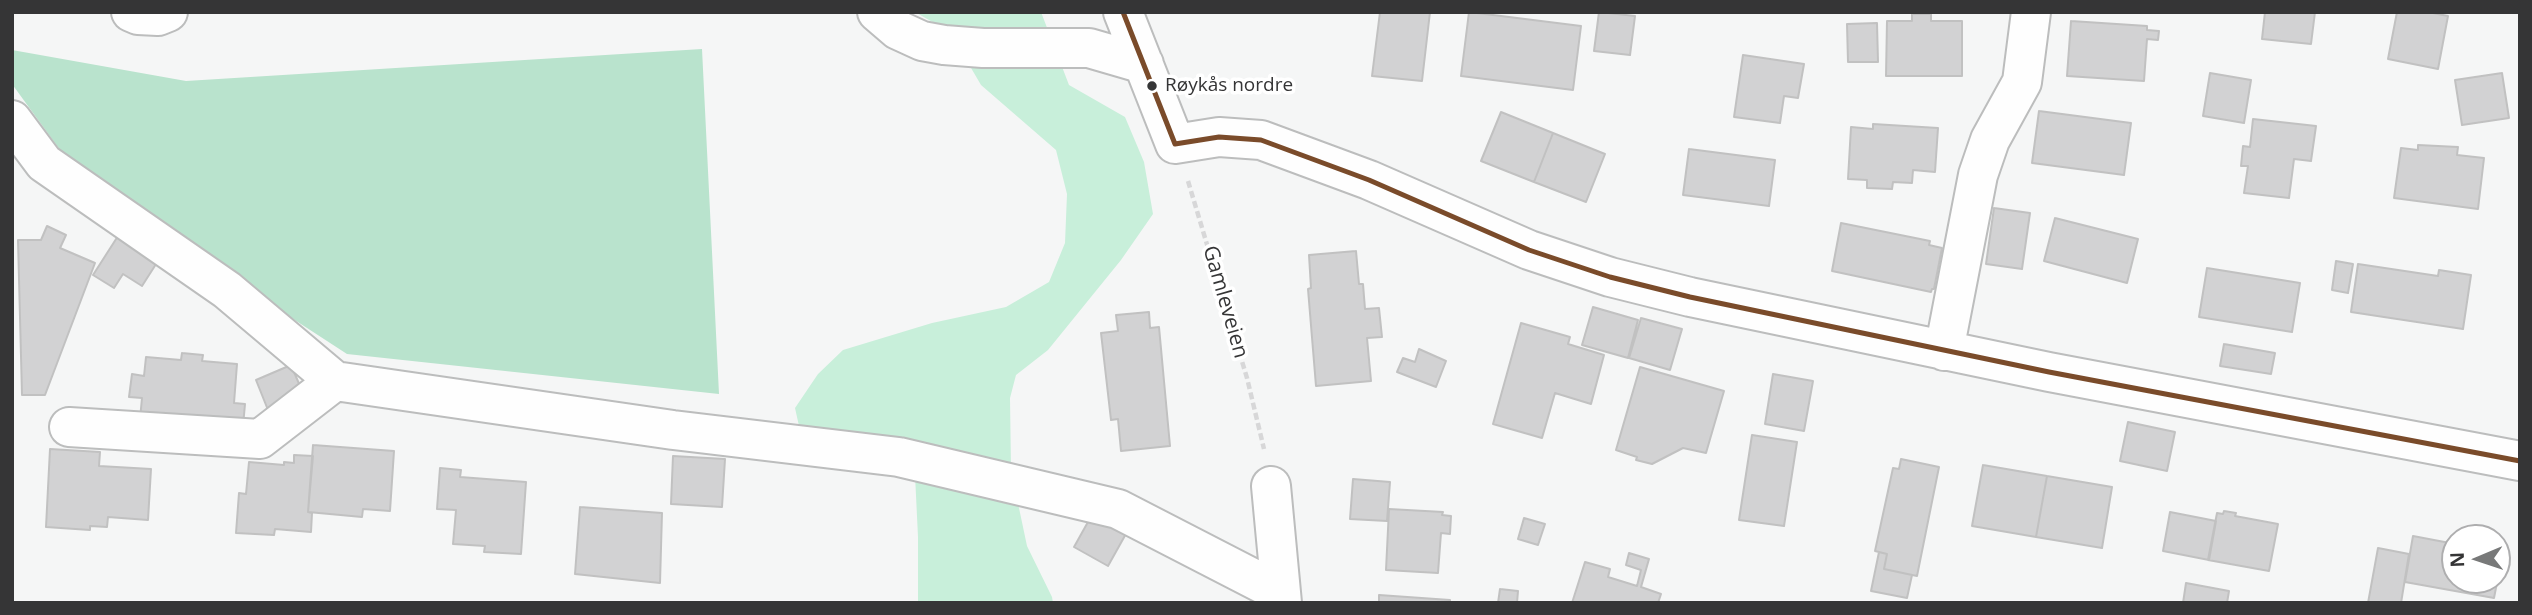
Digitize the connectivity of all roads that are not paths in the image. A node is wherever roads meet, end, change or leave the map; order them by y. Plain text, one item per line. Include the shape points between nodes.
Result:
1 (131, 12) edge
2 (168, 12) edge
3 (877, 12) edge
4 (1123, 12) edge
5 (2031, 12) edge
6 (1144, 64) junction
7 (12, 120) edge
8 (1944, 351) junction
9 (335, 381) junction
10 (69, 427) dead end
11 (2520, 461) edge
12 (1271, 486) road end
13 (1282, 598) edge

1 - 2 street via 158,16
3 - 6 street via 898,30 922,41 997,48 1090,48
4 - 6 street
5 - 8 street via 2022,82 1990,140 1978,175
6 - 8 street via 1175,144 1219,137 1261,140 1369,180 1529,250 1610,276
7 - 9 street via 44,163 227,290
8 - 11 street
9 - 10 street via 260,439
9 - 13 street via 899,457 1118,509
12 - 13 street

